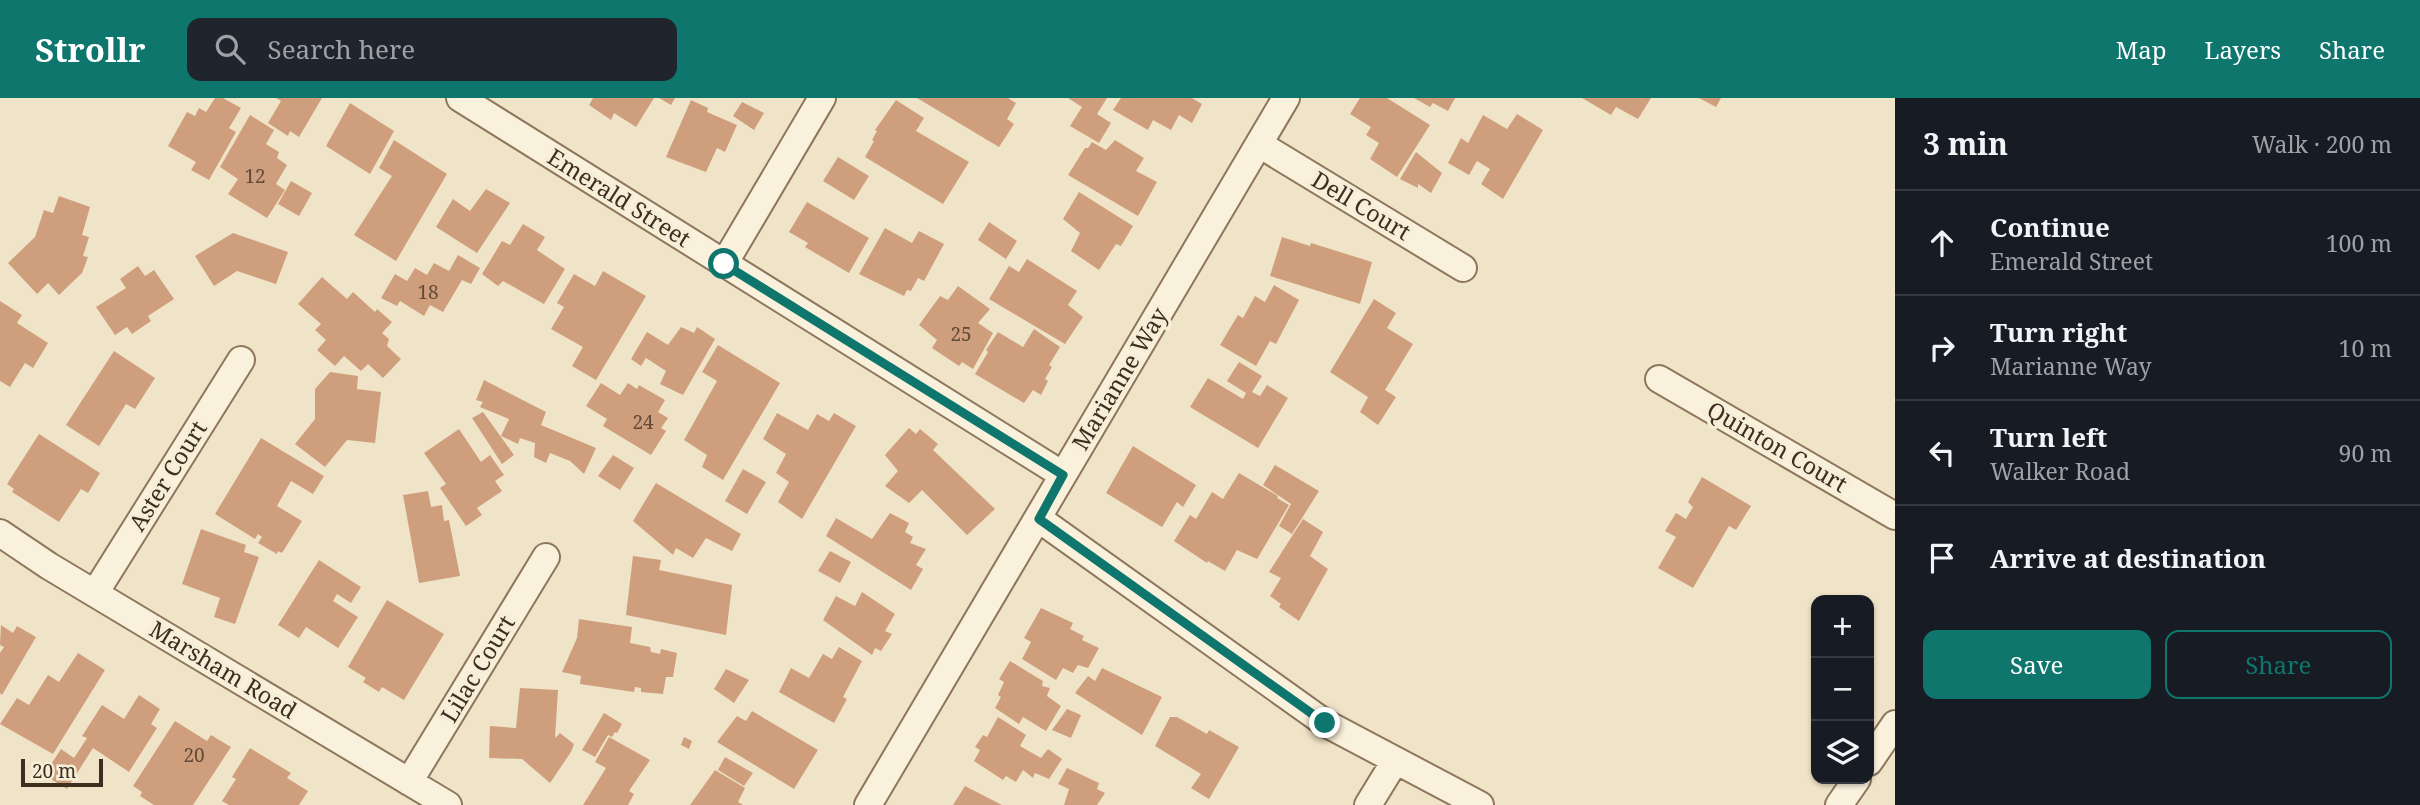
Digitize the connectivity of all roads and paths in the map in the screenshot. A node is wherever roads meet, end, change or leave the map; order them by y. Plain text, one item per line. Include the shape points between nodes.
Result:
1 (460, 98) edge
2 (822, 98) edge
3 (1286, 98) edge
4 (1259, 144) junction
5 (724, 264) junction
6 (1463, 268) dead end
7 (241, 360) dead end
8 (1659, 379) dead end
9 (1063, 475) junction
10 (1895, 516) edge
11 (1039, 519) junction
12 (0, 533) edge
13 (546, 557) dead end
14 (95, 593) junction
15 (1895, 724) edge
16 (1874, 755) edge
17 (1395, 761) junction
18 (409, 782) junction
19 (1854, 784) edge
20 (448, 805) edge
21 (868, 805) edge
22 (1368, 805) edge
23 (1480, 805) edge
24 (1839, 805) edge

1 - 5 street, Emerald Street
2 - 5 street
3 - 4 street, Marianne Way
4 - 6 street, Dell Court
4 - 9 street, Marianne Way
5 - 9 street, Emerald Street
7 - 14 street, Aster Court
8 - 10 street, Quinton Court
9 - 11 street, Marianne Way
11 - 17 street via 1325,723
11 - 21 street, Marianne Way
12 - 14 street, Marsham Road
13 - 18 street, Lilac Court
14 - 18 street, Marsham Road
15 - 16 street
17 - 22 street
17 - 23 street
18 - 20 street, Marsham Road
19 - 24 street

